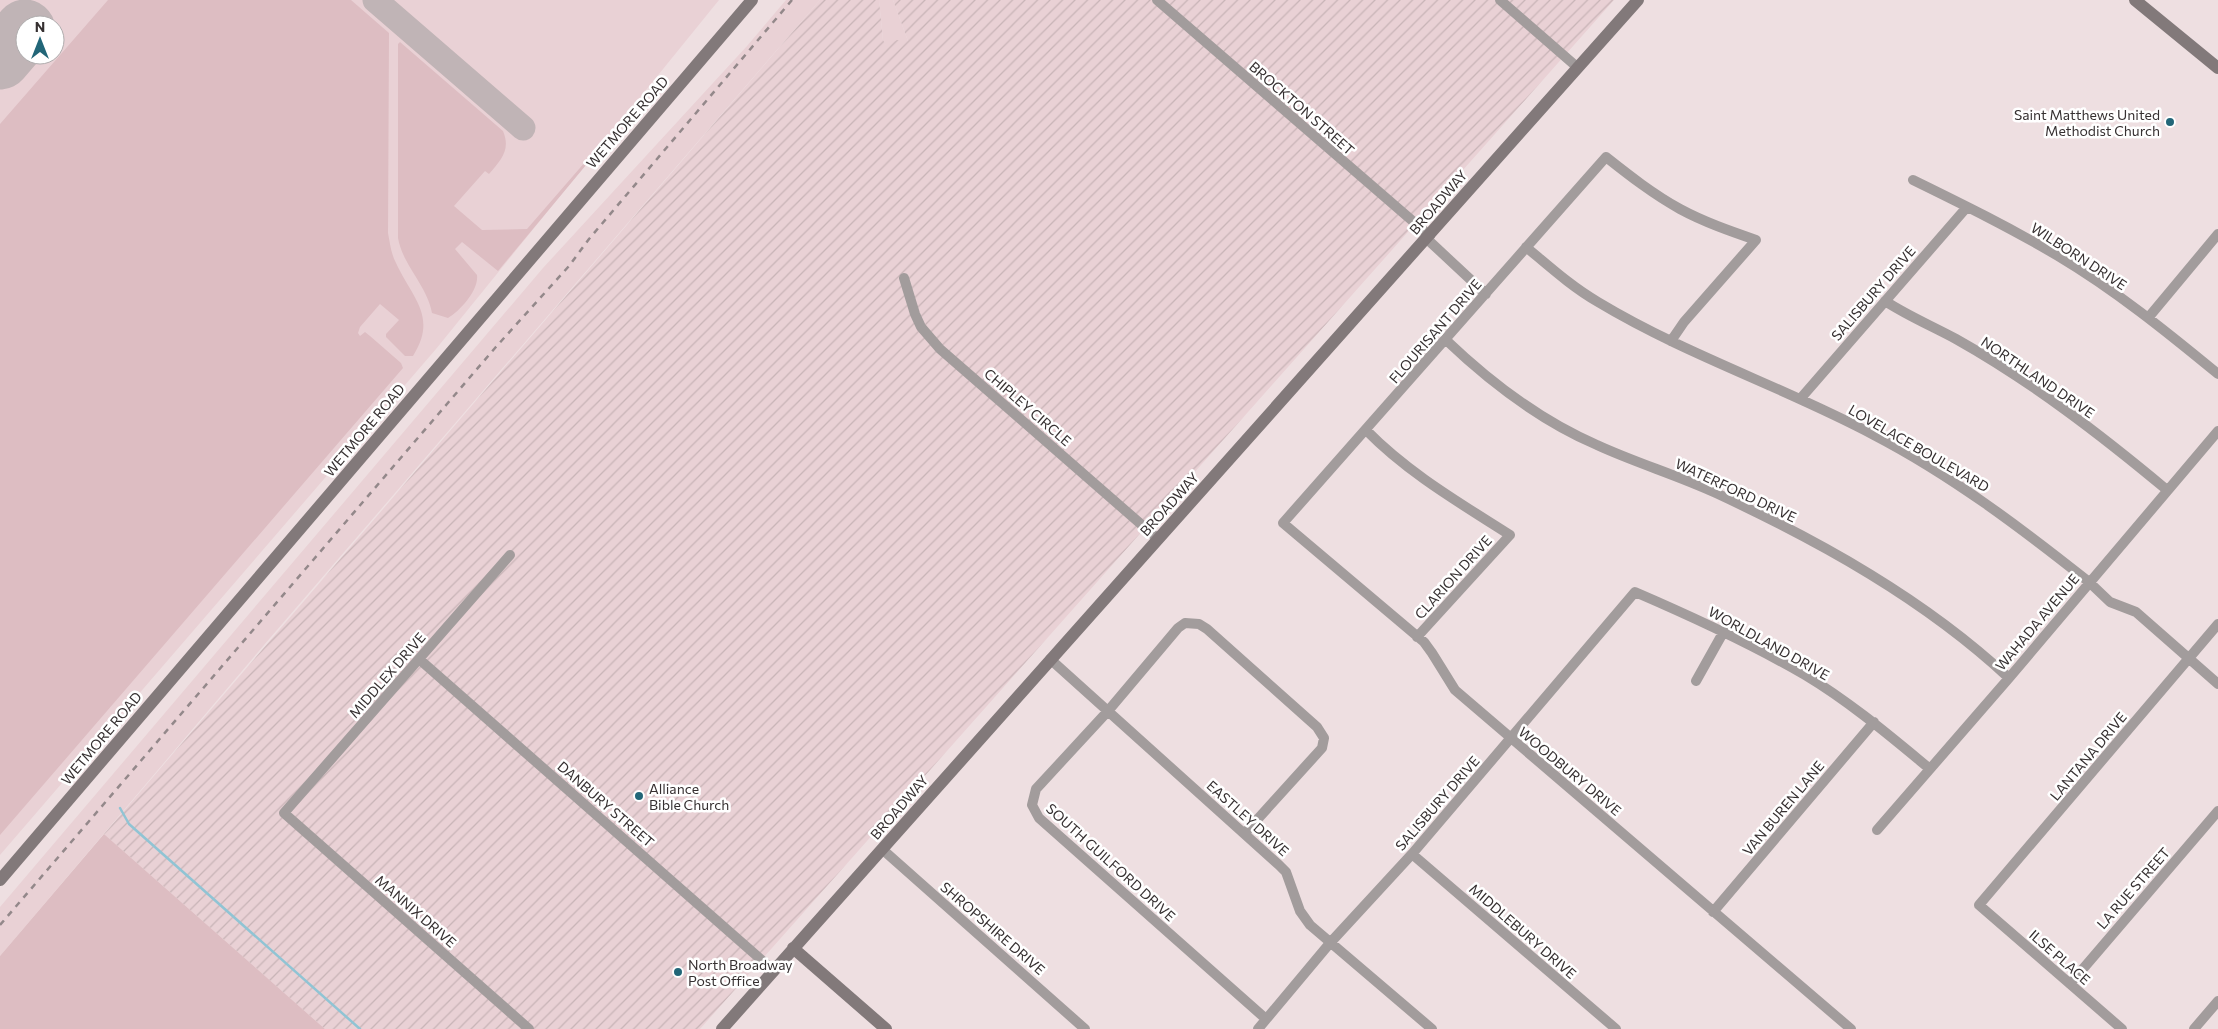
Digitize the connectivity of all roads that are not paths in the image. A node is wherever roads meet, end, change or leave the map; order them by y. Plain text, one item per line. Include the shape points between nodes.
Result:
1 (752, 0) edge
2 (1158, 0) edge
3 (1500, 0) edge
4 (1638, 0) edge
5 (2135, 0) edge
6 (1578, 67) junction
7 (2218, 68) edge
8 (1913, 180) dead end
9 (1967, 207) junction
10 (2218, 234) edge
11 (1428, 237) junction
12 (1526, 247) junction
13 (904, 278) dead end
14 (1486, 294) junction
15 (1885, 301) junction
16 (2148, 318) junction
17 (1446, 340) junction
18 (1670, 341) junction
19 (2218, 374) edge
20 (1800, 398) junction
21 (1366, 430) junction
22 (2218, 431) edge
23 (2166, 490) junction
24 (1283, 523) joint
25 (1158, 539) junction
26 (510, 555) dead end
27 (2089, 582) junction
28 (1635, 592) joint
29 (2218, 624) edge
30 (1724, 631) junction
31 (1418, 637) junction
32 (419, 659) junction
33 (1050, 659) junction
34 (2188, 659) junction
35 (2009, 678) junction
36 (1696, 681) dead end
37 (2218, 684) edge
38 (1108, 711) junction
39 (1874, 722) junction
40 (1511, 738) junction
41 (1930, 769) junction
42 (2218, 810) edge
43 (284, 813) joint
44 (1876, 830) dead end
45 (1245, 833) junction
46 (882, 849) junction
47 (1412, 854) junction
48 (0, 880) edge
49 (1979, 905) joint
50 (1713, 912) junction
51 (1330, 943) junction
52 (793, 948) junction
53 (774, 971) junction
54 (2070, 984) junction
55 (2218, 1001) edge
56 (1266, 1019) junction
57 (529, 1029) edge
58 (722, 1029) edge
59 (886, 1029) edge
60 (1085, 1029) edge
61 (1258, 1029) edge
62 (1432, 1029) edge
63 (1616, 1029) edge
64 (1851, 1029) edge
65 (2122, 1029) edge
66 (2194, 1029) edge

1 - 48 main road, WETMORE ROAD
2 - 11 street, BROCKTON STREET
3 - 6 street
4 - 6 main road, BROADWAY
5 - 7 main road
6 - 11 main road, BROADWAY
8 - 9 street, WILBORN DRIVE
9 - 15 street, SALISBURY DRIVE
9 - 16 street, WILBORN DRIVE via 2059,257
10 - 16 street
11 - 14 street, BROCKTON STREET
11 - 25 main road, BROADWAY
12 - 14 street, FLOURISANT DRIVE
12 - 18 street, LOVELACE BOULEVARD via 1573,286
12 - 18 street, FLOURISANT DRIVE via 1606,157 1647,189 1680,209 1756,240
13 - 25 street, CHIPLEY CIRCLE via 921,327 940,349
14 - 17 street, FLOURISANT DRIVE
15 - 20 street, SALISBURY DRIVE
15 - 23 street, NORTHLAND DRIVE via 1955,338 2062,408
16 - 19 street, WILBORN DRIVE
17 - 21 street, FLOURISANT DRIVE
17 - 35 street, WATERFORD DRIVE via 1539,415 1596,445 1715,493 1831,551 1895,590
18 - 20 street, LOVELACE BOULEVARD
20 - 27 street, LOVELACE BOULEVARD via 1875,435 1980,498
21 - 24 street, FLOURISANT DRIVE
21 - 31 street, CLARION DRIVE via 1431,485 1510,535
22 - 23 street, WAHADA AVENUE
23 - 27 street, WAHADA AVENUE
24 - 31 street, WOODBURY DRIVE
25 - 33 main road, BROADWAY
26 - 32 street, MIDDLEX DRIVE
27 - 34 street, LOVELACE BOULEVARD via 2110,602 2136,612
27 - 35 street, WAHADA AVENUE
28 - 30 street, WORLDLAND DRIVE
28 - 40 street, SALISBURY DRIVE
29 - 34 street, LANTANA DRIVE
30 - 36 street
30 - 39 street, WORLDLAND DRIVE via 1807,676
31 - 40 street, WOODBURY DRIVE via 1432,652 1455,690
32 - 43 street, MIDDLEX DRIVE
32 - 53 street, DANBURY STREET
33 - 38 street, EASTLEY DRIVE
33 - 46 main road, BROADWAY
34 - 37 street, LOVELACE BOULEVARD
34 - 49 street, LANTANA DRIVE
35 - 41 street, WAHADA AVENUE
38 - 45 street, EASTLEY DRIVE
38 - 45 street via 1178,628 1192,622 1207,629 1317,727 1324,738 1322,748
38 - 56 street, SOUTH GUILFORD DRIVE via 1036,790 1032,803 1034,812
39 - 41 street, WORLDLAND DRIVE
39 - 50 street, VAN BUREN LANE
40 - 47 street, SALISBURY DRIVE
40 - 50 street, WOODBURY DRIVE
41 - 44 street, WAHADA AVENUE
42 - 54 street, LA RUE STREET
43 - 57 street, MANNIX DRIVE
45 - 51 street, EASTLEY DRIVE via 1286,872 1300,911
46 - 52 main road, BROADWAY
46 - 60 street, SHROPSHIRE DRIVE
47 - 51 street, SALISBURY DRIVE
47 - 63 street, MIDDLEBURY DRIVE
49 - 54 street, ILSE PLACE
50 - 64 street, WOODBURY DRIVE
51 - 56 street, SALISBURY DRIVE
51 - 62 street, EASTLEY DRIVE
52 - 53 main road, BROADWAY
52 - 59 main road
53 - 58 main road, BROADWAY
54 - 65 street, ILSE PLACE
55 - 66 street
56 - 61 street, SALISBURY DRIVE

